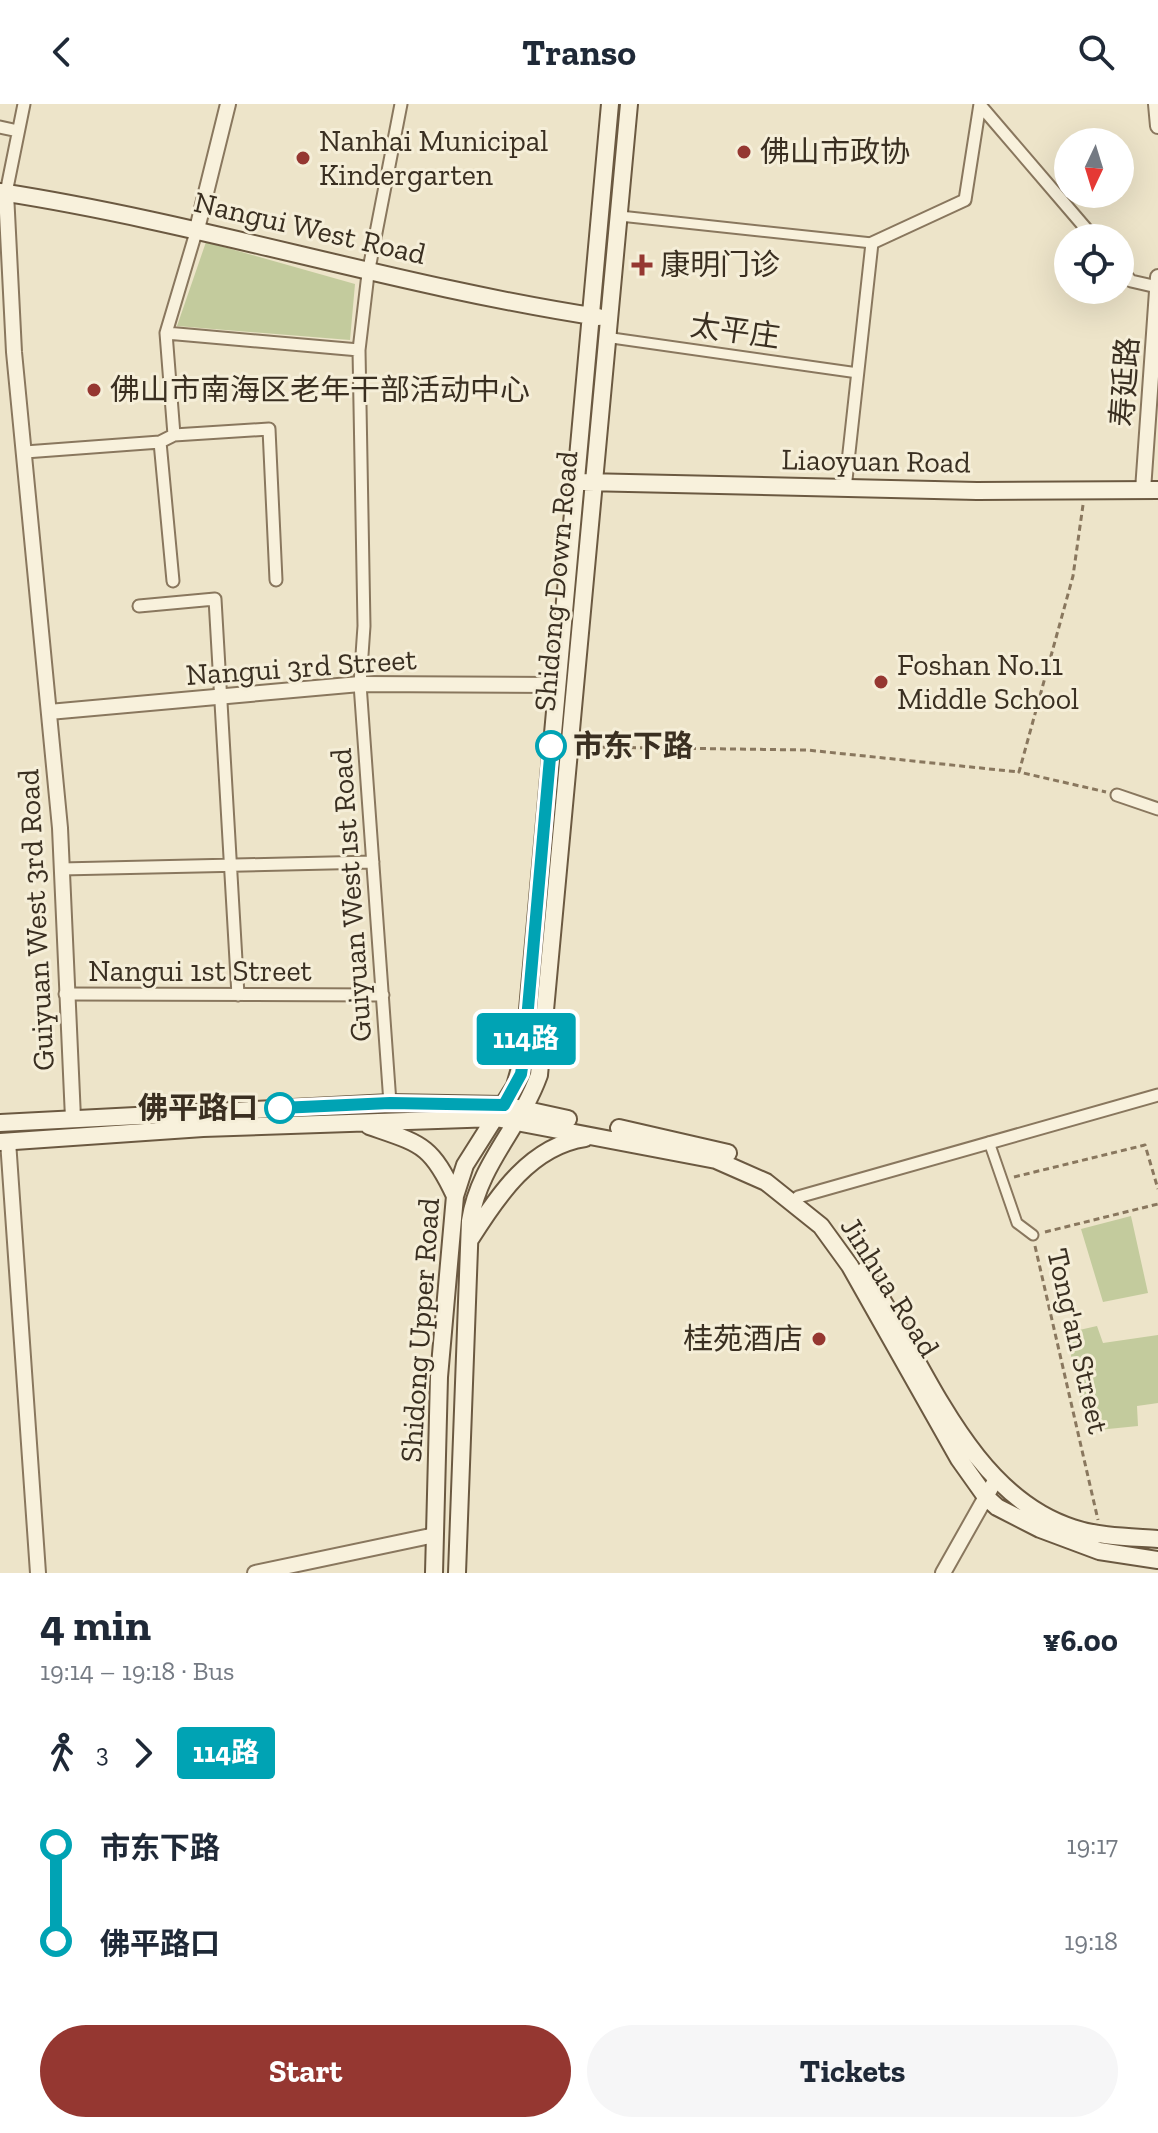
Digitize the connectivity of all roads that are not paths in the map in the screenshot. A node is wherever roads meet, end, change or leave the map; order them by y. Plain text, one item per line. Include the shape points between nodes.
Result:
1 (24, 104) edge
2 (228, 104) edge
3 (401, 104) edge
4 (610, 104) edge
5 (629, 104) edge
6 (1156, 104) edge
7 (980, 105) edge
8 (1158, 126) edge
9 (0, 127) edge
10 (18, 131) junction
11 (3, 192) edge
12 (620, 216) junction
13 (1082, 224) edge
14 (197, 229) junction
15 (872, 243) junction
16 (5, 260) edge
17 (368, 274) junction
18 (1158, 277) edge
19 (1134, 282) edge
20 (1157, 287) edge
21 (6, 302) edge
22 (589, 316) junction
23 (607, 319) junction
24 (166, 333) junction
25 (605, 337) junction
26 (359, 350) junction
27 (858, 373) junction
28 (174, 435) junction
29 (160, 442) junction
30 (25, 452) junction
31 (575, 481) junction
32 (593, 483) junction
33 (845, 489) junction
34 (1151, 490) edge
35 (276, 580) dead end
36 (173, 581) dead end
37 (139, 606) dead end
38 (360, 684) junction
39 (556, 685) junction
40 (223, 696) junction
41 (49, 712) junction
42 (1117, 795) road end
43 (1158, 809) edge
44 (373, 862) junction
45 (231, 865) junction
46 (61, 869) junction
47 (65, 994) junction
48 (238, 995) junction
49 (383, 995) junction
50 (1158, 1095) edge
51 (390, 1103) junction
52 (500, 1111) junction
53 (522, 1115) junction
54 (73, 1118) junction
55 (0, 1123) edge
56 (360, 1123) junction
57 (599, 1135) junction
58 (4, 1142) edge
59 (989, 1142) junction
60 (455, 1196) junction
61 (798, 1197) junction
62 (1033, 1235) road end
63 (471, 1238) junction
64 (996, 1479) junction
65 (986, 1497) junction
66 (435, 1535) junction
67 (1158, 1539) edge
68 (1158, 1560) edge
69 (38, 1573) edge
70 (255, 1573) edge
71 (434, 1573) edge
72 (457, 1573) edge
73 (943, 1573) edge

1 - 10 street
2 - 14 street
3 - 17 street, Guiyuan West 1st Road
4 - 22 main road, Shidong Down Road
5 - 12 main road, Shidong Down Road
6 - 8 street
7 - 13 street
7 - 15 street via 965,200
9 - 10 street
10 - 11 street
11 - 14 main road, Nangui West Road
11 - 16 street, Guiyuan West 3rd Road
12 - 15 street
12 - 23 main road, Shidong Down Road
14 - 17 main road, Nangui West Road
14 - 24 street
15 - 27 street
16 - 21 street, Guiyuan West 3rd Road
17 - 22 main road, Nangui West Road
17 - 26 street, Guiyuan West 1st Road
18 - 20 street, 寿延路
19 - 20 street
20 - 34 street, 寿延路
21 - 30 street, Guiyuan West 3rd Road
22 - 23 main road, Nangui West Road
22 - 31 main road, Shidong Down Road
23 - 25 main road, Shidong Down Road
24 - 26 street
24 - 28 street
25 - 27 street, 太平庄
25 - 32 main road, Shidong Down Road
26 - 38 street, Guiyuan West 1st Road via 364,626
27 - 33 street
28 - 29 street
28 - 35 street via 269,429
29 - 30 street
29 - 36 street
30 - 41 street, Guiyuan West 3rd Road
31 - 32 main road, Liaoyuan Road
31 - 39 main road, Shidong Down Road
32 - 33 main road, Liaoyuan Road
32 - 53 main road, Shidong Down Road via 539,1075
33 - 34 main road, Liaoyuan Road
37 - 40 street via 215,599
38 - 39 street, Nangui 3rd Street
38 - 40 street, Nangui 3rd Street
38 - 44 street, Guiyuan West 1st Road
39 - 52 main road, Shidong Down Road via 524,1054 521,1074
40 - 41 street, Nangui 3rd Street
40 - 45 street
41 - 46 street, Guiyuan West 3rd Road
42 - 43 street
44 - 45 street
44 - 49 street, Guiyuan West 1st Road
45 - 46 street
45 - 48 street
46 - 47 street, Guiyuan West 3rd Road
47 - 48 street, Nangui 1st Street
47 - 54 street, Guiyuan West 3rd Road
48 - 49 street, Nangui 1st Street
49 - 51 street, Guiyuan West 1st Road
50 - 59 street
51 - 52 main road
51 - 54 main road
52 - 53 main road
52 - 56 main road
52 - 60 main road, Shidong Upper Road via 465,1165
53 - 57 main road, Jinhua Road
53 - 61 main road, Jinhua Road via 717,1149 764,1170
53 - 63 main road, Shidong Upper Road via 498,1146 475,1193
54 - 55 main road
56 - 58 main road
56 - 60 main road via 431,1152
57 - 63 main road via 563,1141 536,1160 512,1180
57 - 65 main road, Jinhua Road via 716,1160 766,1182 821,1226
58 - 69 street
59 - 61 street
59 - 62 street via 1017,1223
60 - 66 main road, Shidong Upper Road via 439,1377
61 - 64 main road, Jinhua Road via 843,1238 896,1317 962,1440
63 - 72 main road, Shidong Upper Road
64 - 65 street
64 - 67 main road, Jinhua Road via 1049,1519 1101,1535
65 - 68 main road, Jinhua Road via 1040,1529 1099,1551
65 - 73 street
66 - 70 street
66 - 71 main road, Shidong Upper Road

